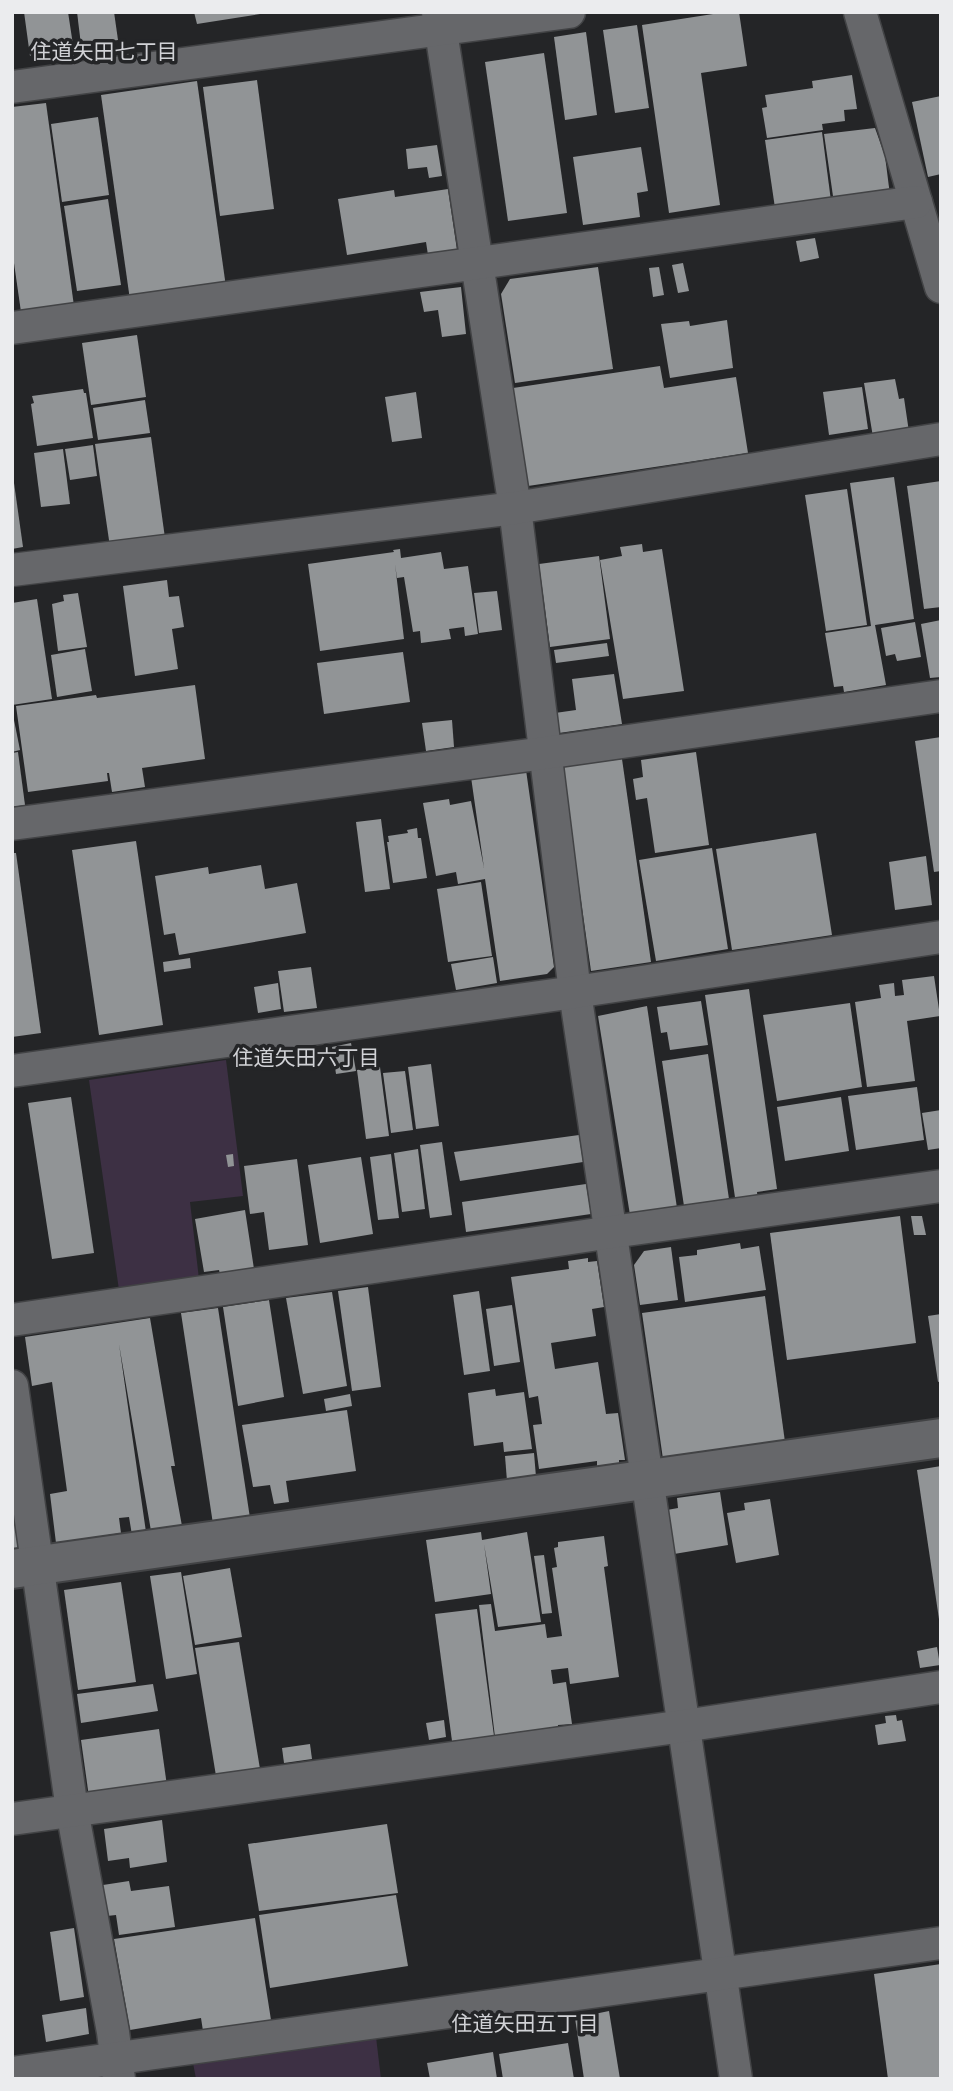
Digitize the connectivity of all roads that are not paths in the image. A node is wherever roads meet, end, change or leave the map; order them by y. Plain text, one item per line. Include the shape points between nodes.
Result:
1 (569, 12) edge
2 (860, 12) edge
3 (439, 21) edge
4 (12, 87) edge
5 (916, 202) junction
6 (477, 265) junction
7 (941, 287) edge
8 (12, 328) edge
9 (941, 439) edge
10 (515, 508) junction
11 (12, 570) edge
12 (941, 696) edge
13 (545, 753) junction
14 (12, 824) edge
15 (941, 937) edge
16 (575, 992) junction
17 (12, 1071) edge
18 (941, 1186) edge
19 (612, 1231) junction
20 (12, 1320) edge
21 (12, 1386) edge
22 (941, 1438) edge
23 (648, 1479) junction
24 (25, 1568) edge
25 (941, 1687) edge
26 (684, 1726) junction
27 (72, 1810) junction
28 (12, 1819) edge
29 (941, 1943) edge
30 (721, 1975) junction
31 (118, 2069) edge
32 (12, 2073) edge
33 (736, 2079) edge

1 - 3 street
2 - 5 street
3 - 4 street
3 - 6 street
5 - 6 street
5 - 7 street
6 - 8 street
6 - 10 street
9 - 10 street
10 - 11 street
10 - 13 street
12 - 13 street
13 - 14 street
13 - 16 street
15 - 16 street
16 - 17 street
16 - 19 street
18 - 19 street
19 - 20 street
19 - 23 street
21 - 24 street
22 - 23 street
23 - 24 street
23 - 26 street
24 - 27 street
25 - 26 street
26 - 27 street
26 - 30 street
27 - 28 street
27 - 31 street
29 - 30 street
30 - 31 street
30 - 33 street
31 - 32 street

